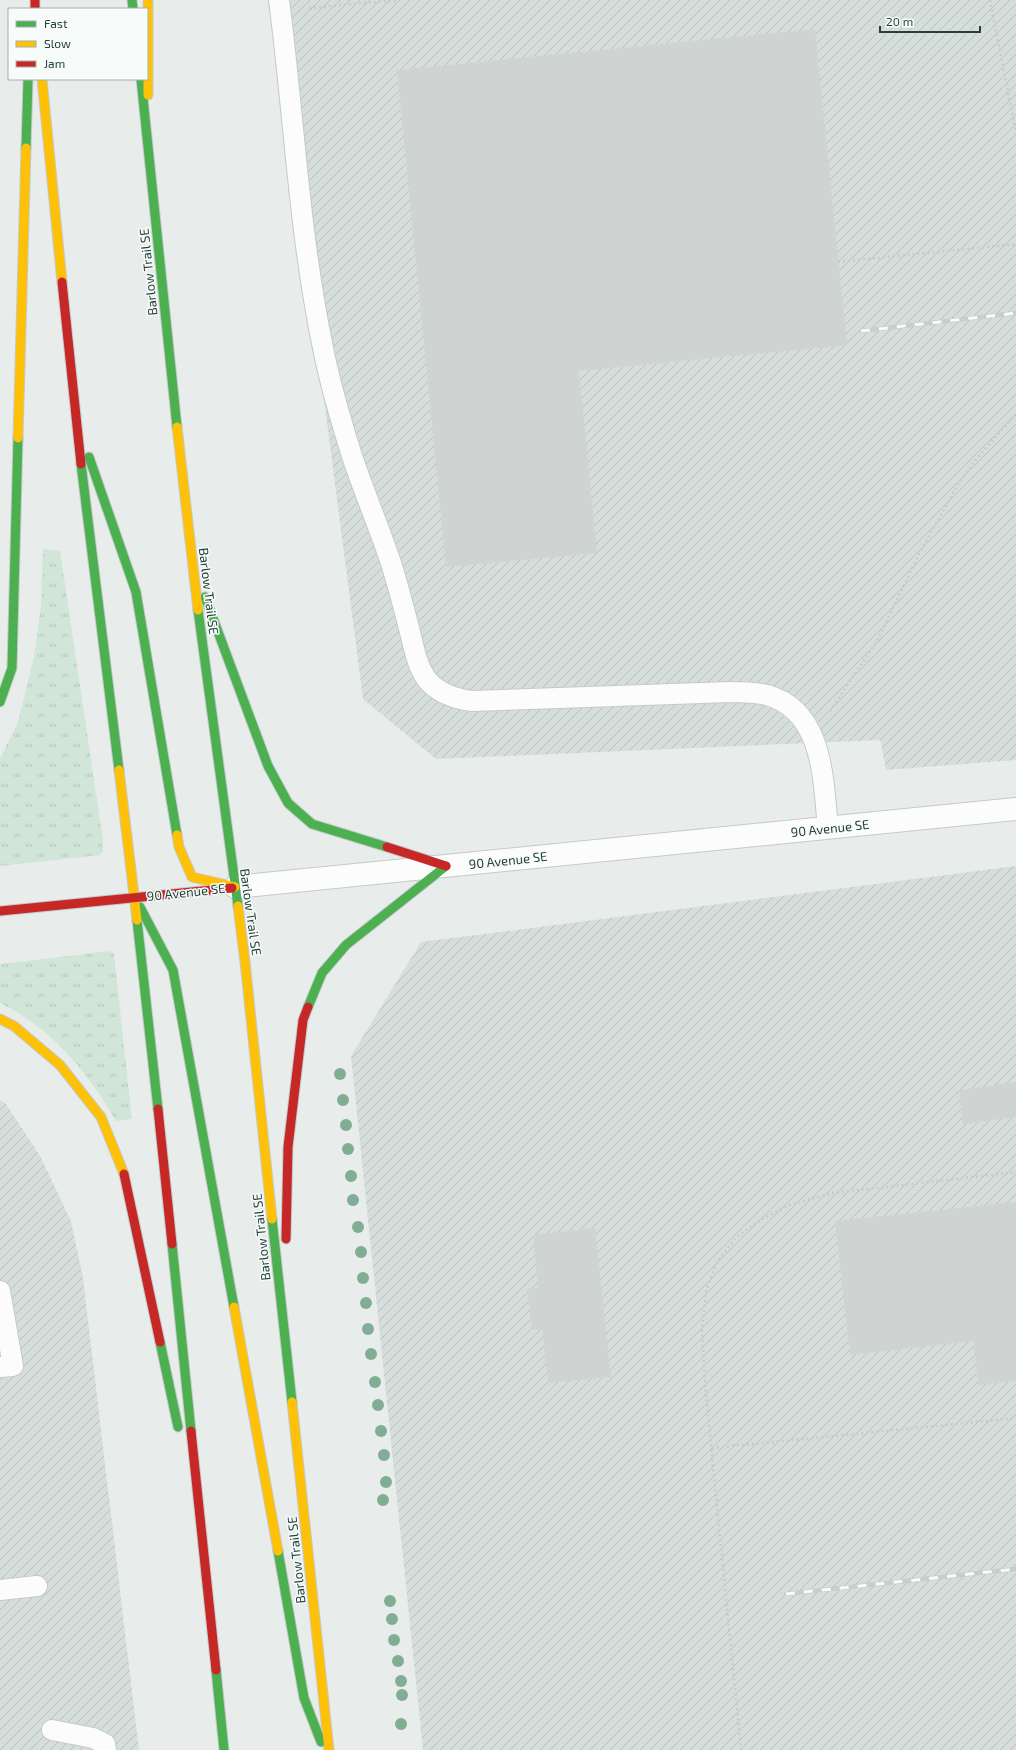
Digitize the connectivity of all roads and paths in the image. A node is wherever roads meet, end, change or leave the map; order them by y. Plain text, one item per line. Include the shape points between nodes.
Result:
1 (148, 0) edge
2 (398, 0) edge
3 (990, 0) edge
4 (280, 5) edge
5 (28, 80) edge
6 (42, 80) edge
7 (141, 80) edge
8 (1016, 133) edge
9 (149, 146) junction
10 (1016, 244) edge
11 (838, 262) dead end
12 (1016, 414) edge
13 (75, 416) junction
14 (191, 558) junction
15 (0, 702) edge
16 (813, 736) junction
17 (1016, 809) edge
18 (828, 828) junction
19 (446, 866) junction
20 (235, 887) junction
21 (135, 897) junction
22 (0, 911) edge
23 (0, 1020) edge
24 (1016, 1172) edge
25 (0, 1291) edge
26 (284, 1326) junction
27 (0, 1367) edge
28 (1016, 1418) edge
29 (179, 1435) dead end
30 (712, 1448) junction
31 (185, 1466) dead end
32 (204, 1560) junction
33 (36, 1586) dead end
34 (0, 1590) edge
35 (52, 1730) dead end
36 (106, 1750) edge
37 (224, 1750) edge
38 (324, 1750) edge
39 (329, 1750) edge
40 (741, 1750) edge

1 - 9 main road
2 - 4 path
3 - 8 path
4 - 16 lane via 306,238 323,348 353,458 391,562 414,648 429,682 443,692 472,701 730,692 766,694 794,709 805,720
5 - 15 main road via 12,668
6 - 13 main road
7 - 9 main road, Barlow Trail SE
9 - 14 main road, Barlow Trail SE
10 - 11 path
12 - 16 path via 981,453 957,486 919,554 877,641
13 - 20 main road via 136,592 179,847 192,877
13 - 21 main road
14 - 19 main road via 268,766 288,803 312,824
14 - 20 main road, Barlow Trail SE
16 - 18 lane via 822,778
17 - 18 street, 90 Avenue SE
18 - 19 street, 90 Avenue SE
19 - 20 street, 90 Avenue SE
19 - 26 main road via 346,945 322,973 303,1020 288,1147
20 - 21 main road, 90 Avenue SE
20 - 26 main road, Barlow Trail SE
21 - 22 main road, 90 Avenue SE
21 - 32 main road
21 - 38 main road via 173,970 304,1698
23 - 29 main road via 14,1026 60,1065 101,1117 126,1178
24 - 30 path via 833,1194 792,1204 760,1220 737,1237 718,1260 706,1290 702,1331
25 - 27 lane via 13,1366
26 - 39 main road, Barlow Trail SE
28 - 30 path
30 - 40 path
31 - 32 main road
32 - 37 main road
33 - 34 lane
35 - 36 lane via 93,1738 105,1744

